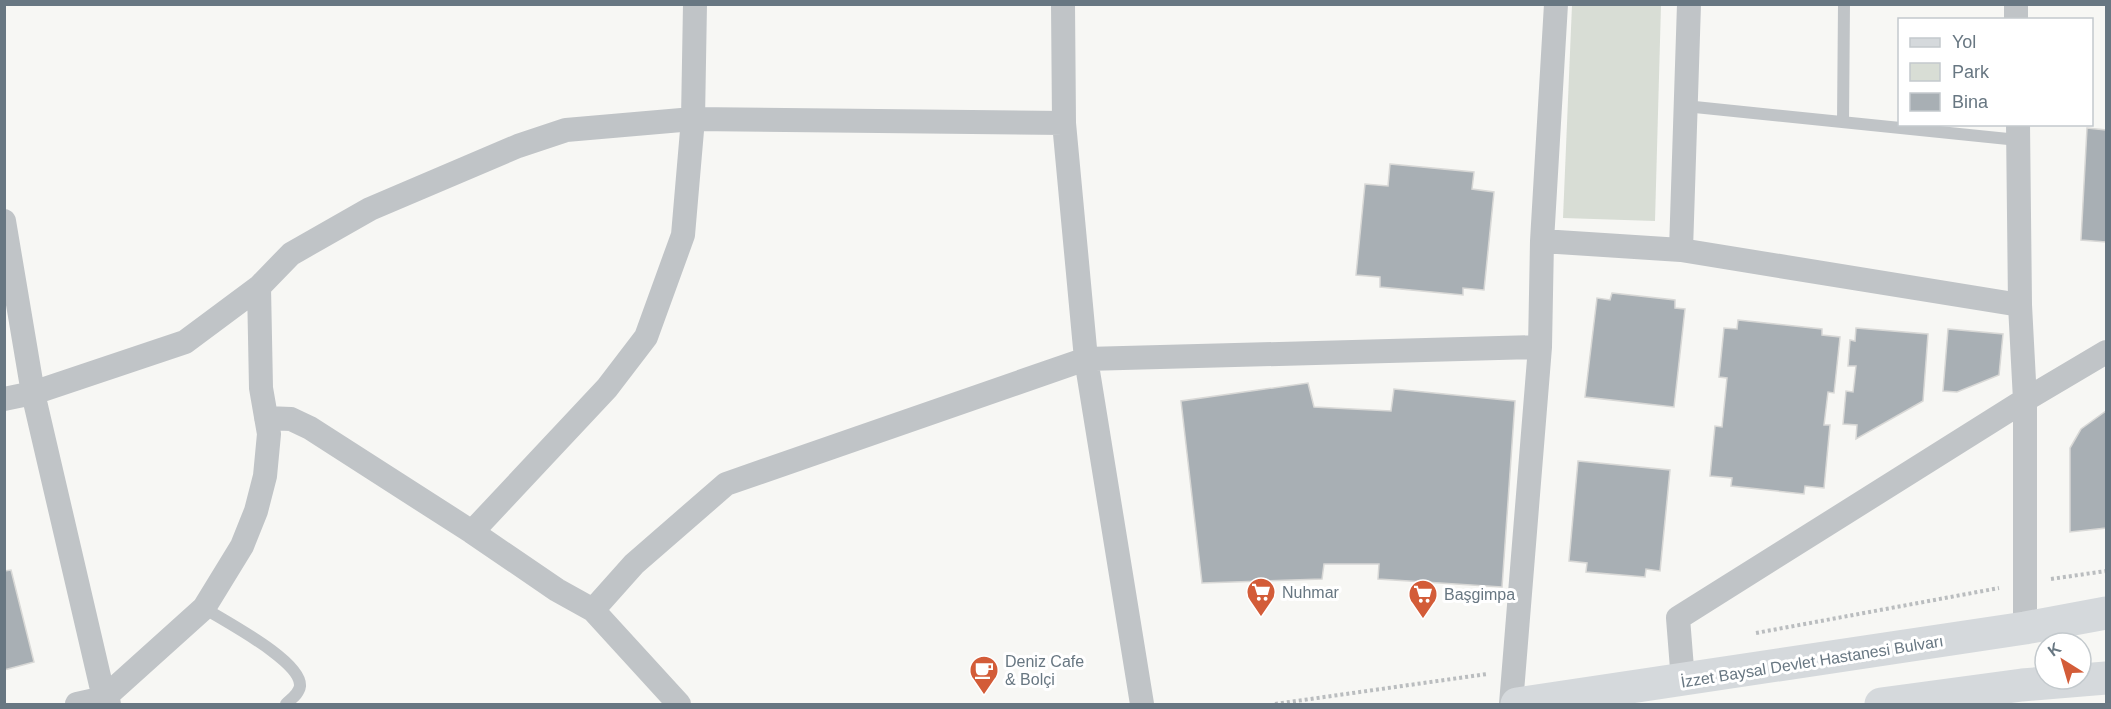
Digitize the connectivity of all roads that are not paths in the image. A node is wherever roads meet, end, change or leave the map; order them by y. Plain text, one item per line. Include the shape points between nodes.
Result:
1 (695, 4) edge
2 (1064, 4) edge
3 (1556, 4) edge
4 (1689, 4) edge
5 (1844, 4) edge
6 (1686, 106) junction
7 (693, 119) junction
8 (1843, 122) junction
9 (1064, 123) junction
10 (1898, 125) edge
11 (1913, 126) edge
12 (2018, 132) edge
13 (4, 221) edge
14 (1542, 241) junction
15 (1681, 250) junction
16 (259, 287) junction
17 (2020, 305) junction
18 (1540, 347) junction
19 (2106, 352) edge
20 (1086, 359) junction
21 (33, 393) junction
22 (4, 399) edge
23 (2025, 400) junction
24 (266, 418) junction
25 (472, 532) junction
26 (204, 608) junction
27 (593, 610) junction
28 (2106, 613) edge
29 (2025, 628) junction
30 (2106, 678) edge
31 (1683, 681) junction
32 (2022, 695) edge
33 (106, 701) edge
34 (77, 705) edge
35 (286, 705) edge
36 (679, 705) edge
37 (1142, 705) edge
38 (1511, 705) edge
39 (1517, 705) edge
40 (1881, 705) edge

1 - 7 street
2 - 9 street
3 - 14 street
4 - 6 street
5 - 8 lane
6 - 8 lane
6 - 15 street
7 - 9 street
7 - 16 street via 566,130 518,146 370,209 291,254
7 - 25 street via 683,235 646,337 607,388
8 - 10 lane
9 - 20 street
11 - 12 lane
12 - 17 street
13 - 21 street
14 - 15 street
14 - 18 street
15 - 17 street
16 - 21 street via 185,342
16 - 24 street via 261,388
17 - 23 street
18 - 20 street
18 - 38 street
19 - 23 street
20 - 27 street via 726,484 634,564
20 - 37 street
21 - 22 street
21 - 33 street
23 - 29 street
23 - 31 street via 1678,618
24 - 25 street via 291,419 310,428
24 - 26 street via 265,476 256,511 242,546
25 - 27 street via 556,590
26 - 33 street
26 - 35 lane via 252,637 295,670 299,691
27 - 36 street
28 - 29 main road, İzzet Baysal Devlet Hastanesi Bulvarı
29 - 31 main road, İzzet Baysal Devlet Hastanesi Bulvarı
30 - 32 main road
31 - 39 main road, İzzet Baysal Devlet Hastanesi Bulvarı
32 - 40 main road
33 - 34 street

